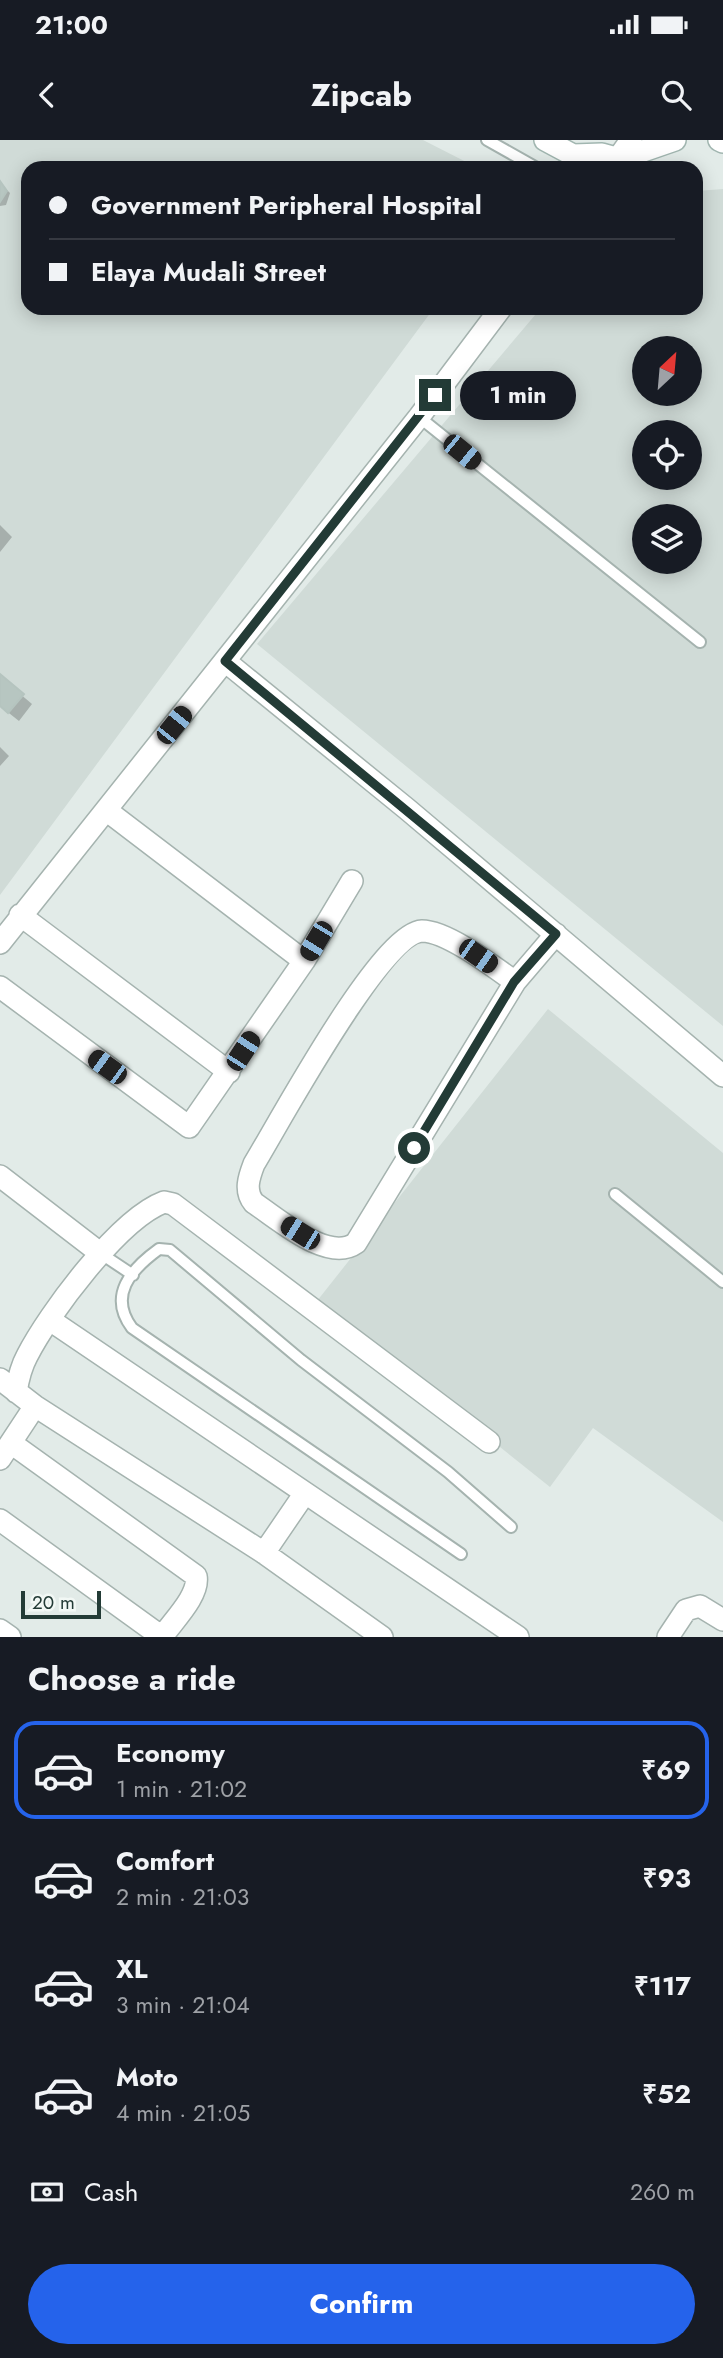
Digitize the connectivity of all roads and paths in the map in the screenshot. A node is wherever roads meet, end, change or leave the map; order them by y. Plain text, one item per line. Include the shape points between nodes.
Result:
1 (487, 140) edge
2 (545, 140) edge
3 (675, 140) edge
4 (611, 152) edge
5 (524, 161) edge
6 (496, 315) edge
7 (419, 417) junction
8 (699, 642) dead end
9 (225, 661) junction
10 (106, 810) junction
11 (352, 881) dead end
12 (20, 915) junction
13 (556, 934) junction
14 (0, 943) edge
15 (304, 961) junction
16 (514, 982) junction
17 (0, 987) edge
18 (229, 1072) junction
19 (723, 1076) edge
20 (0, 1176) edge
21 (615, 1194) dead end
22 (100, 1253) junction
23 (133, 1275) junction
24 (723, 1282) edge
25 (50, 1320) junction
26 (8, 1386) edge
27 (35, 1406) junction
28 (489, 1442) dead end
29 (5, 1451) edge
30 (305, 1493) junction
31 (2, 1525) edge
32 (512, 1527) dead end
33 (264, 1553) junction
34 (461, 1553) dead end
35 (723, 1620) edge
36 (0, 1630) edge
37 (10, 1637) edge
38 (162, 1637) edge
39 (382, 1637) edge
40 (518, 1637) edge
41 (668, 1637) edge

1 - 5 lane
2 - 4 street via 573,155
3 - 4 street
6 - 7 street
7 - 8 lane
7 - 9 street
9 - 10 street
9 - 13 street
10 - 12 street
10 - 15 street
11 - 15 street
12 - 14 street
12 - 18 street
13 - 16 street
13 - 19 street
15 - 18 street
16 - 16 street via 356,1242 341,1250 324,1247 248,1197 254,1164 367,978 409,933 430,932 478,956
17 - 18 street via 189,1127
20 - 22 street
21 - 24 lane
22 - 23 lane
22 - 25 street
22 - 28 street via 154,1205 173,1204
23 - 32 lane via 159,1250 170,1250 300,1360 449,1472
23 - 34 lane via 120,1300 121,1313 132,1328
25 - 26 street
25 - 30 street
26 - 27 street
27 - 29 street
27 - 33 street
29 - 38 street via 196,1576 194,1592
30 - 33 street
30 - 40 street
31 - 38 street
33 - 39 street
35 - 41 street via 700,1606 686,1611
36 - 37 street

